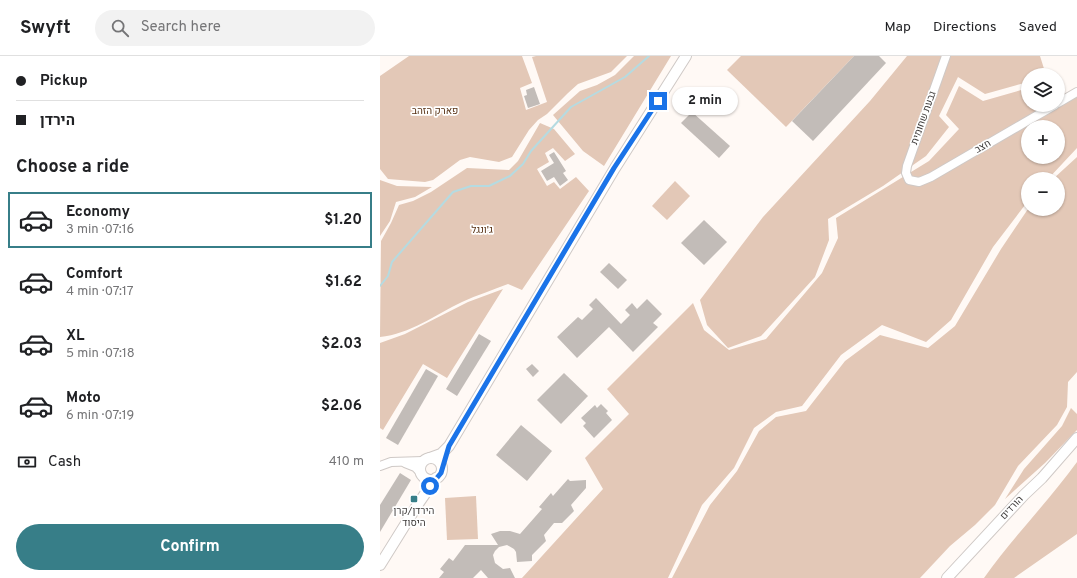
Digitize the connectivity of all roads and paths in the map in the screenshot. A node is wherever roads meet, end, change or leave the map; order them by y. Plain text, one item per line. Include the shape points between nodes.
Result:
1 (686, 56) edge
2 (946, 56) edge
3 (1077, 92) edge
4 (1065, 99) edge
5 (1043, 112) edge
6 (909, 180) joint
7 (1077, 438) edge
8 (449, 446) junction
9 (427, 460) junction
10 (398, 462) junction
11 (380, 466) edge
12 (442, 469) junction
13 (422, 474) junction
14 (436, 478) junction
15 (418, 504) junction
16 (380, 565) edge
17 (947, 578) edge

1 - 8 street via 614,168
2 - 6 street, גבעת שחומית via 907,166
3 - 4 street
5 - 6 street, חצב via 931,177 919,182
7 - 17 street, הורדים
8 - 9 street via 441,454
8 - 12 street
9 - 10 street
9 - 12 street via 437,460
9 - 13 street via 420,466
10 - 11 street
10 - 13 street via 409,464
12 - 14 street
13 - 14 street via 429,480
13 - 15 street via 424,488
14 - 15 street
15 - 16 street

